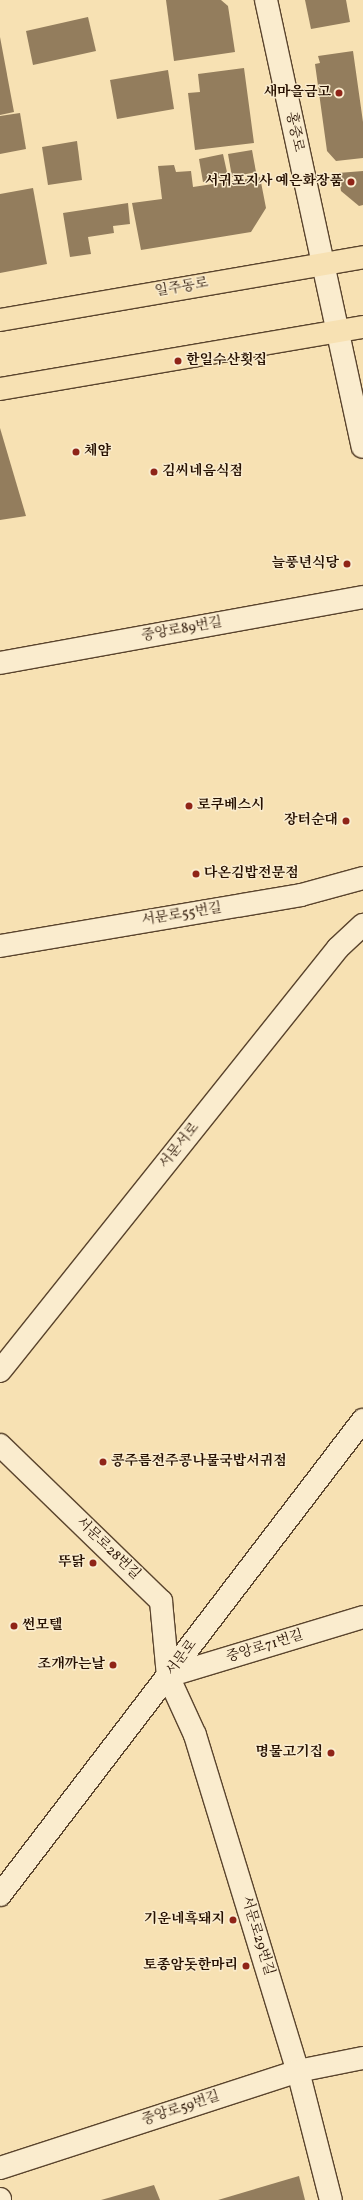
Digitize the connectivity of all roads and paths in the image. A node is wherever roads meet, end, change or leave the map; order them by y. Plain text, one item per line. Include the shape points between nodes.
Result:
1 (266, 0) edge
2 (363, 257) edge
3 (322, 264) junction
4 (0, 320) edge
5 (363, 327) edge
6 (339, 332) junction
7 (0, 389) edge
8 (363, 448) edge
9 (363, 597) edge
10 (0, 663) edge
11 (363, 878) edge
12 (363, 925) edge
13 (0, 946) edge
14 (0, 1371) edge
15 (363, 1420) edge
16 (0, 1445) edge
17 (363, 1617) edge
18 (168, 1676) junction
19 (0, 1895) edge
20 (363, 2058) edge
21 (298, 2071) junction
22 (0, 2168) edge
23 (331, 2200) edge

1 - 3 street, 홍중로
2 - 3 main road, 일주동로
3 - 4 main road, 일주동로
3 - 6 street, 홍중로
5 - 6 main road
6 - 7 main road
6 - 8 street, 홍중로
9 - 10 street, 중앙로89번길
11 - 13 street, 서문로55번길 via 301,895
12 - 14 street, 서문서로 via 338,948
15 - 18 street, 서문로
16 - 18 street, 서문로28번길 via 161,1600
17 - 18 street, 중앙로71번길
18 - 19 street, 서문로
18 - 21 street, 서문로29번길 via 194,1735
20 - 21 street, 중앙로59번길
21 - 22 street, 중앙로59번길
21 - 23 street, 서문로29번길

